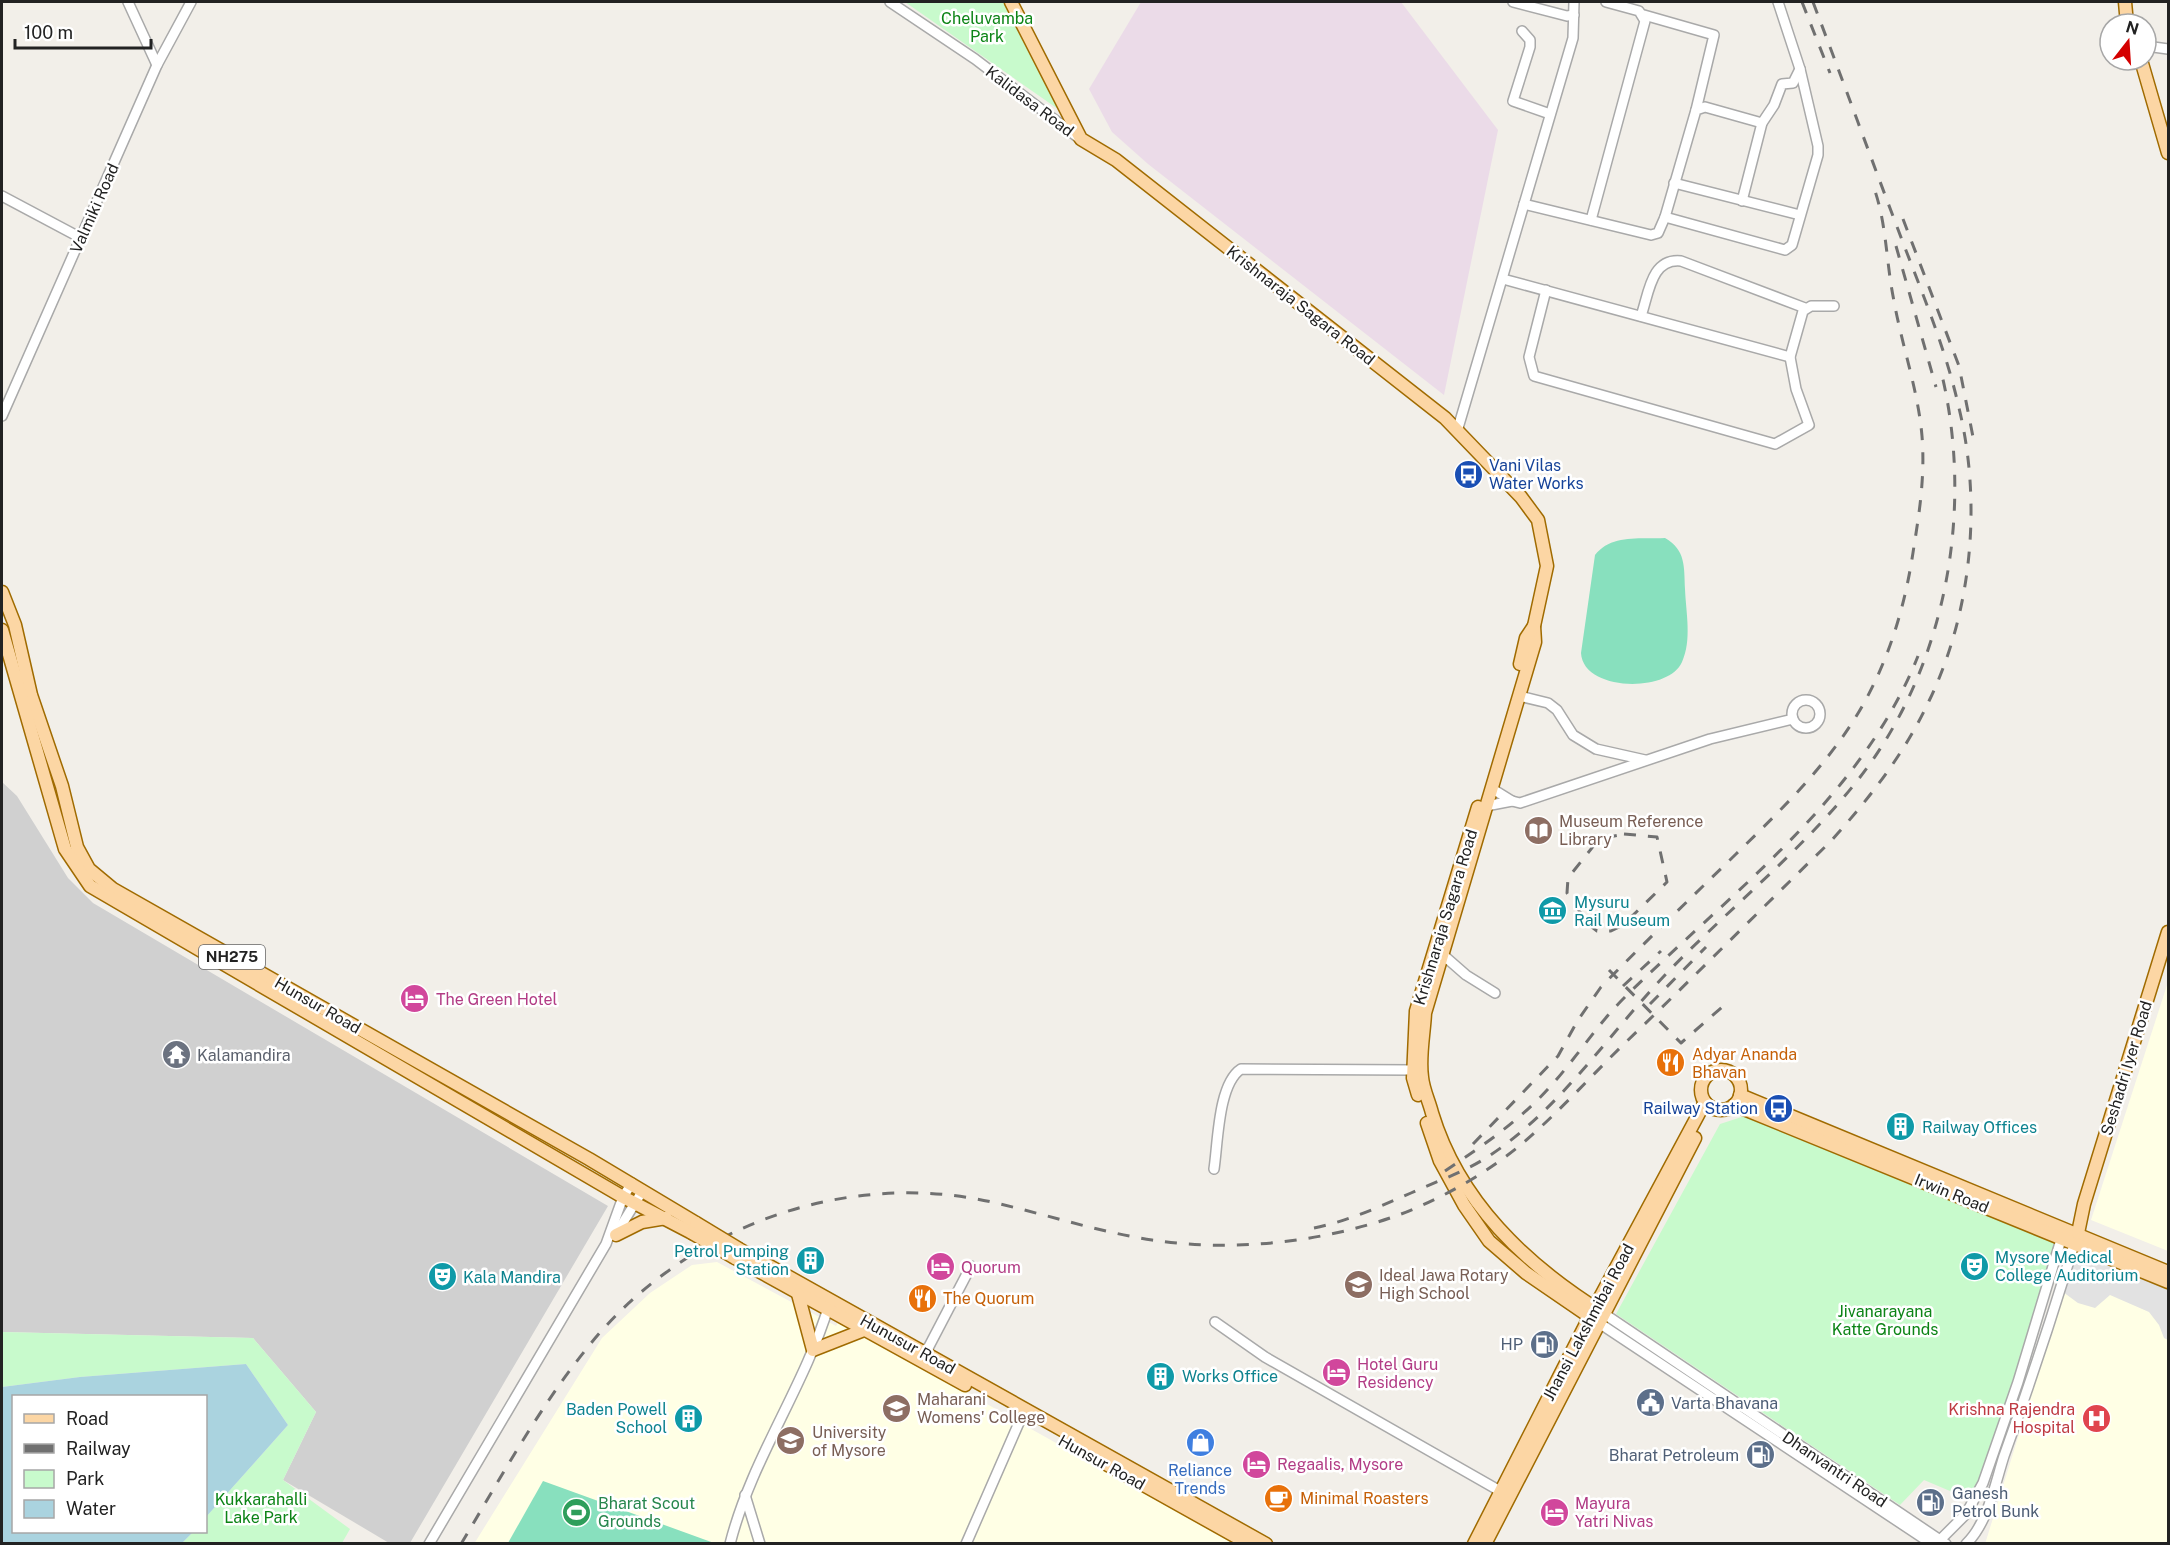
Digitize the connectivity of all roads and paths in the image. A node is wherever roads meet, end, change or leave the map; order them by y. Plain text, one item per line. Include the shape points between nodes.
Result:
1 (128, 2) edge
2 (191, 2) edge
3 (890, 2) edge
4 (1011, 2) edge
5 (1513, 2) edge
6 (1574, 2) edge
7 (1606, 2) edge
8 (1778, 2) edge
9 (1574, 15) junction
10 (1644, 15) junction
11 (1522, 31) dead end
12 (157, 65) junction
13 (1800, 69) junction
14 (2145, 72) edge
15 (1696, 110) junction
16 (1550, 114) junction
17 (1762, 123) junction
18 (1081, 139) junction
19 (2169, 153) edge
20 (1674, 183) junction
21 (2, 196) edge
22 (1742, 201) junction
23 (1524, 204) junction
24 (1800, 215) junction
25 (1665, 218) junction
26 (1591, 220) junction
27 (81, 238) junction
28 (1503, 279) junction
29 (1546, 290) junction
30 (1834, 306) dead end
31 (1805, 308) junction
32 (1641, 316) junction
33 (1790, 357) junction
34 (2, 416) edge
35 (1458, 428) junction
36 (2, 592) edge
37 (1534, 626) junction
38 (2, 630) edge
39 (1518, 696) junction
40 (1793, 719) dead end
41 (1647, 760) junction
42 (1488, 786) junction
43 (1512, 801) junction
44 (1482, 805) junction
45 (2169, 932) edge
46 (1442, 954) junction
47 (1495, 993) dead end
48 (1413, 1070) junction
49 (1737, 1100) junction
50 (1708, 1105) junction
51 (1214, 1169) dead end
52 (632, 1184) junction
53 (643, 1190) junction
54 (623, 1197) junction
55 (636, 1203) junction
56 (2084, 1204) junction
57 (666, 1218) junction
58 (694, 1228) junction
59 (2063, 1233) junction
60 (616, 1235) junction
61 (2076, 1238) junction
62 (606, 1244) junction
63 (737, 1253) junction
64 (971, 1266) dead end
65 (2169, 1272) edge
66 (2169, 1282) edge
67 (798, 1294) junction
68 (829, 1306) junction
69 (1597, 1316) junction
70 (1215, 1323) dead end
71 (864, 1330) junction
72 (813, 1350) junction
73 (925, 1354) junction
74 (1023, 1413) junction
75 (1500, 1491) junction
76 (745, 1495) junction
77 (1935, 1542) edge
78 (429, 1544) edge
79 (730, 1544) edge
80 (760, 1544) edge
81 (966, 1544) edge
82 (1249, 1544) edge
83 (1266, 1544) edge
84 (1474, 1544) edge
85 (1485, 1544) edge
86 (1966, 1544) edge

1 - 12 street
2 - 12 street, Valmiki Road
3 - 18 street, Kalidasa Road via 975,59
4 - 18 main road
5 - 9 street
6 - 9 street
7 - 10 street
8 - 13 street
9 - 16 street via 1573,38
10 - 15 street via 1714,35
10 - 26 street
11 - 16 street via 1530,40 1530,47 1513,101
12 - 27 street, Valmiki Road
13 - 17 street via 1793,83 1782,84
13 - 24 street via 1818,146
14 - 19 main road
15 - 17 street via 1705,107
15 - 20 street
16 - 23 street
17 - 22 street
18 - 35 main road, Krishnaraja Sagara Road via 1116,160
20 - 22 street
20 - 25 street
21 - 27 street
22 - 24 street
23 - 26 street
23 - 28 street
24 - 25 street via 1792,245 1785,250
25 - 26 street via 1658,233 1651,235
27 - 34 street, Valmiki Road
28 - 29 street
28 - 35 street
29 - 32 street
29 - 33 street via 1530,357 1533,376 1775,444 1809,425
30 - 31 street
31 - 32 street via 1681,261 1669,260 1656,272
31 - 33 street
32 - 33 street
35 - 37 main road, Krishnaraja Sagara Road via 1538,520 1547,566
36 - 52 main road, Hunsur Road / NH275 via 15,625 31,695 62,786 77,846 89,868 113,889
37 - 39 main road, Krishnaraja Sagara Road via 1535,642
37 - 42 main road, Krishnaraja Sagara Road via 1526,638
38 - 54 main road via 65,849 90,886
39 - 41 street via 1548,703 1573,735 1596,749
39 - 42 main road, Krishnaraja Sagara Road
40 - 41 street
41 - 43 street via 1520,803
42 - 43 street
42 - 44 main road, Krishnaraja Sagara Road
43 - 44 street
44 - 46 main road, Krishnaraja Sagara Road
44 - 48 main road, Krishnaraja Sagara Road via 1416,1011
45 - 56 main road, Seshadri Iyer Road
46 - 47 street
46 - 69 main road, Krishnaraja Sagara Road via 1425,1013 1422,1077 1437,1130 1476,1202 1500,1233
48 - 51 street via 1241,1069 1225,1093
48 - 69 main road, Krishnaraja Sagara Road via 1440,1161 1489,1241 1526,1273
49 - 50 main road via 1723,1110
49 - 50 main road via 1740,1084 1734,1075 1716,1071 1702,1083 1702,1096
49 - 59 main road, Irwin Road
50 - 69 main road, Jhansi Lakshmibai Road
52 - 53 main road, Hunsur Road
52 - 54 street
53 - 55 street
53 - 58 main road, Hunsur Road
54 - 55 main road
54 - 62 street
55 - 57 main road
55 - 60 street
56 - 59 main road, Seshadri Iyer Road
56 - 61 main road, Seshadri Iyer Road
57 - 58 main road
57 - 60 main road via 642,1222
58 - 63 main road, Hunsur Road, bridge
59 - 61 main road, Irwin Road
59 - 77 street, Seshadri Iyer Road via 1983,1484 1966,1514
60 - 62 street
61 - 65 main road, Irwin Road
61 - 66 main road, Irwin Road
61 - 86 street via 1986,1508 1975,1535
62 - 78 street
63 - 67 main road, Hunsur Road
63 - 68 main road, Hunusur Road
64 - 73 street
67 - 68 main road, Hunsur Road
67 - 72 main road
68 - 71 main road, Hunsur Road
68 - 72 street
68 - 73 main road, Hunusur Road
69 - 75 main road, Jhansi Lakshmibai Road
69 - 77 street, Dhanvantri Road
69 - 85 main road, Jhansi Lakshmibai Road
70 - 75 street via 1265,1357
71 - 72 main road
71 - 74 main road, Hunsur Road
72 - 76 street
73 - 74 main road, Hunusur Road
74 - 81 street
74 - 82 main road, Hunsur Road
74 - 83 main road, Hunusur Road
75 - 84 main road, Jhansi Lakshmibai Road
76 - 79 street
76 - 80 street

